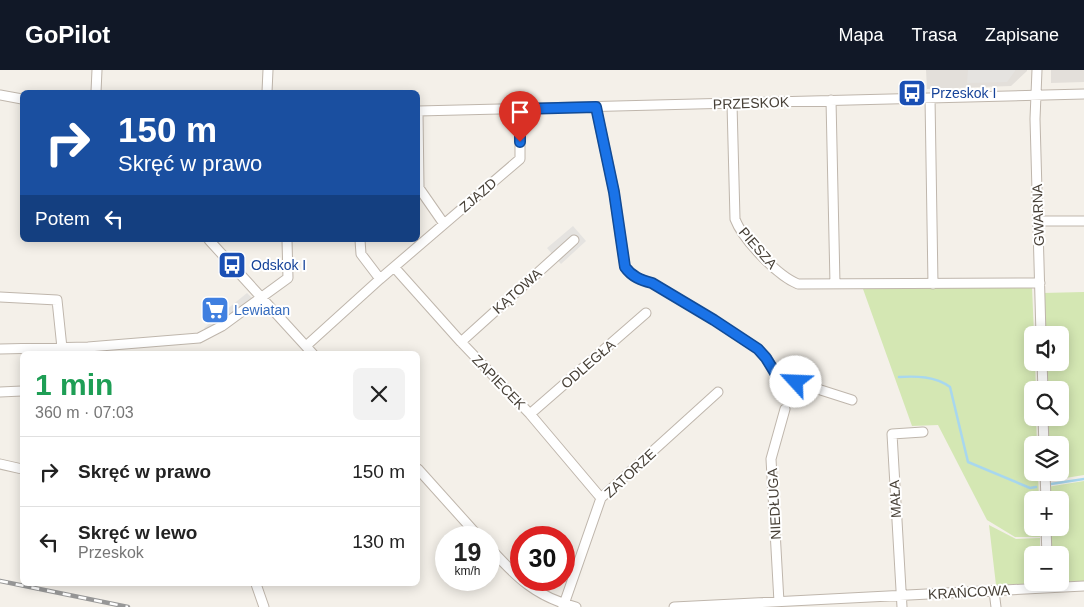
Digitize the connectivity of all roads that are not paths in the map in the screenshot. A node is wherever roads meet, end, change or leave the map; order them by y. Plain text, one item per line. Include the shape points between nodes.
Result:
1 (97, 70) edge
2 (268, 70) edge
3 (1037, 70) edge
4 (96, 90) edge
5 (267, 90) edge
6 (1084, 94) edge
7 (0, 95) edge
8 (1036, 96) junction
9 (930, 98) junction
10 (20, 99) edge
11 (831, 100) junction
12 (732, 104) junction
13 (596, 107) junction
14 (520, 109) junction
15 (420, 112) edge
16 (420, 189) edge
17 (1038, 221) junction
18 (1084, 222) edge
19 (444, 224) junction
20 (574, 240) dead end
21 (211, 242) edge
22 (287, 242) edge
23 (360, 242) edge
24 (394, 267) junction
25 (380, 279) junction
26 (1040, 283) junction
27 (835, 284) junction
28 (933, 284) junction
29 (0, 297) edge
30 (261, 297) junction
31 (646, 313) dead end
32 (1041, 326) edge
33 (461, 342) junction
34 (306, 346) junction
35 (62, 348) junction
36 (0, 349) edge
37 (88, 351) edge
38 (310, 351) edge
39 (20, 391) edge
40 (0, 392) edge
41 (718, 392) dead end
42 (852, 400) dead end
43 (784, 408) dead end
44 (530, 414) junction
45 (923, 432) dead end
46 (0, 464) edge
47 (20, 469) edge
48 (420, 470) edge
49 (601, 498) junction
50 (469, 526) edge
51 (500, 558) edge
52 (257, 586) edge
53 (1069, 586) edge
54 (1084, 586) edge
55 (1024, 588) edge
56 (994, 591) junction
57 (901, 596) junction
58 (779, 602) junction
59 (563, 605) edge
60 (264, 607) edge
61 (576, 607) edge
62 (674, 607) edge
63 (902, 607) edge
64 (996, 607) edge

1 - 4 street
2 - 5 street
3 - 8 street, GWARNA
6 - 8 street, PRZESKOK
7 - 10 street
8 - 9 street, PRZESKOK
8 - 17 street, GWARNA
9 - 11 street, PRZESKOK
9 - 28 street
11 - 12 street, PRZESKOK
11 - 27 street
12 - 13 street, PRZESKOK
12 - 27 street, PIESZA via 734,210 738,227 789,280 798,284
13 - 14 street, PRZESKOK
13 - 42 street via 614,192 625,267 630,274 652,283 745,340 766,358 777,376
14 - 15 street, PRZESKOK
14 - 19 street, ZJAZD via 520,159
16 - 19 street
17 - 18 street
17 - 26 street, GWARNA
19 - 24 street, ZJAZD
20 - 33 street, KĄTOWA
21 - 30 street
22 - 30 street via 288,278
23 - 25 street via 361,254
24 - 25 street, ZJAZD
24 - 33 street, ZAPIECEK
25 - 34 street, ZJAZD
26 - 28 street, PIESZA
26 - 32 street, GWARNA
27 - 28 street, PIESZA
29 - 35 street via 56,300
30 - 34 street
30 - 37 street via 222,326 199,338
31 - 44 street, ODLEGŁA
33 - 44 street, ZAPIECEK
34 - 38 street
35 - 36 street
35 - 37 street
39 - 40 street
41 - 49 street, ZATORZE
43 - 58 street, NIEDŁUGA via 771,460
44 - 49 street, ZAPIECEK
45 - 57 street, MAŁA via 892,434
46 - 47 street
48 - 50 street
49 - 59 street, ZATORZE
51 - 59 street via 522,581
52 - 60 street
53 - 54 street, KRAŃCOWA
55 - 56 street, KRAŃCOWA
56 - 57 street, KRAŃCOWA
56 - 64 street
57 - 58 street, KRAŃCOWA
57 - 63 street
58 - 62 street, KRAŃCOWA
59 - 61 street

